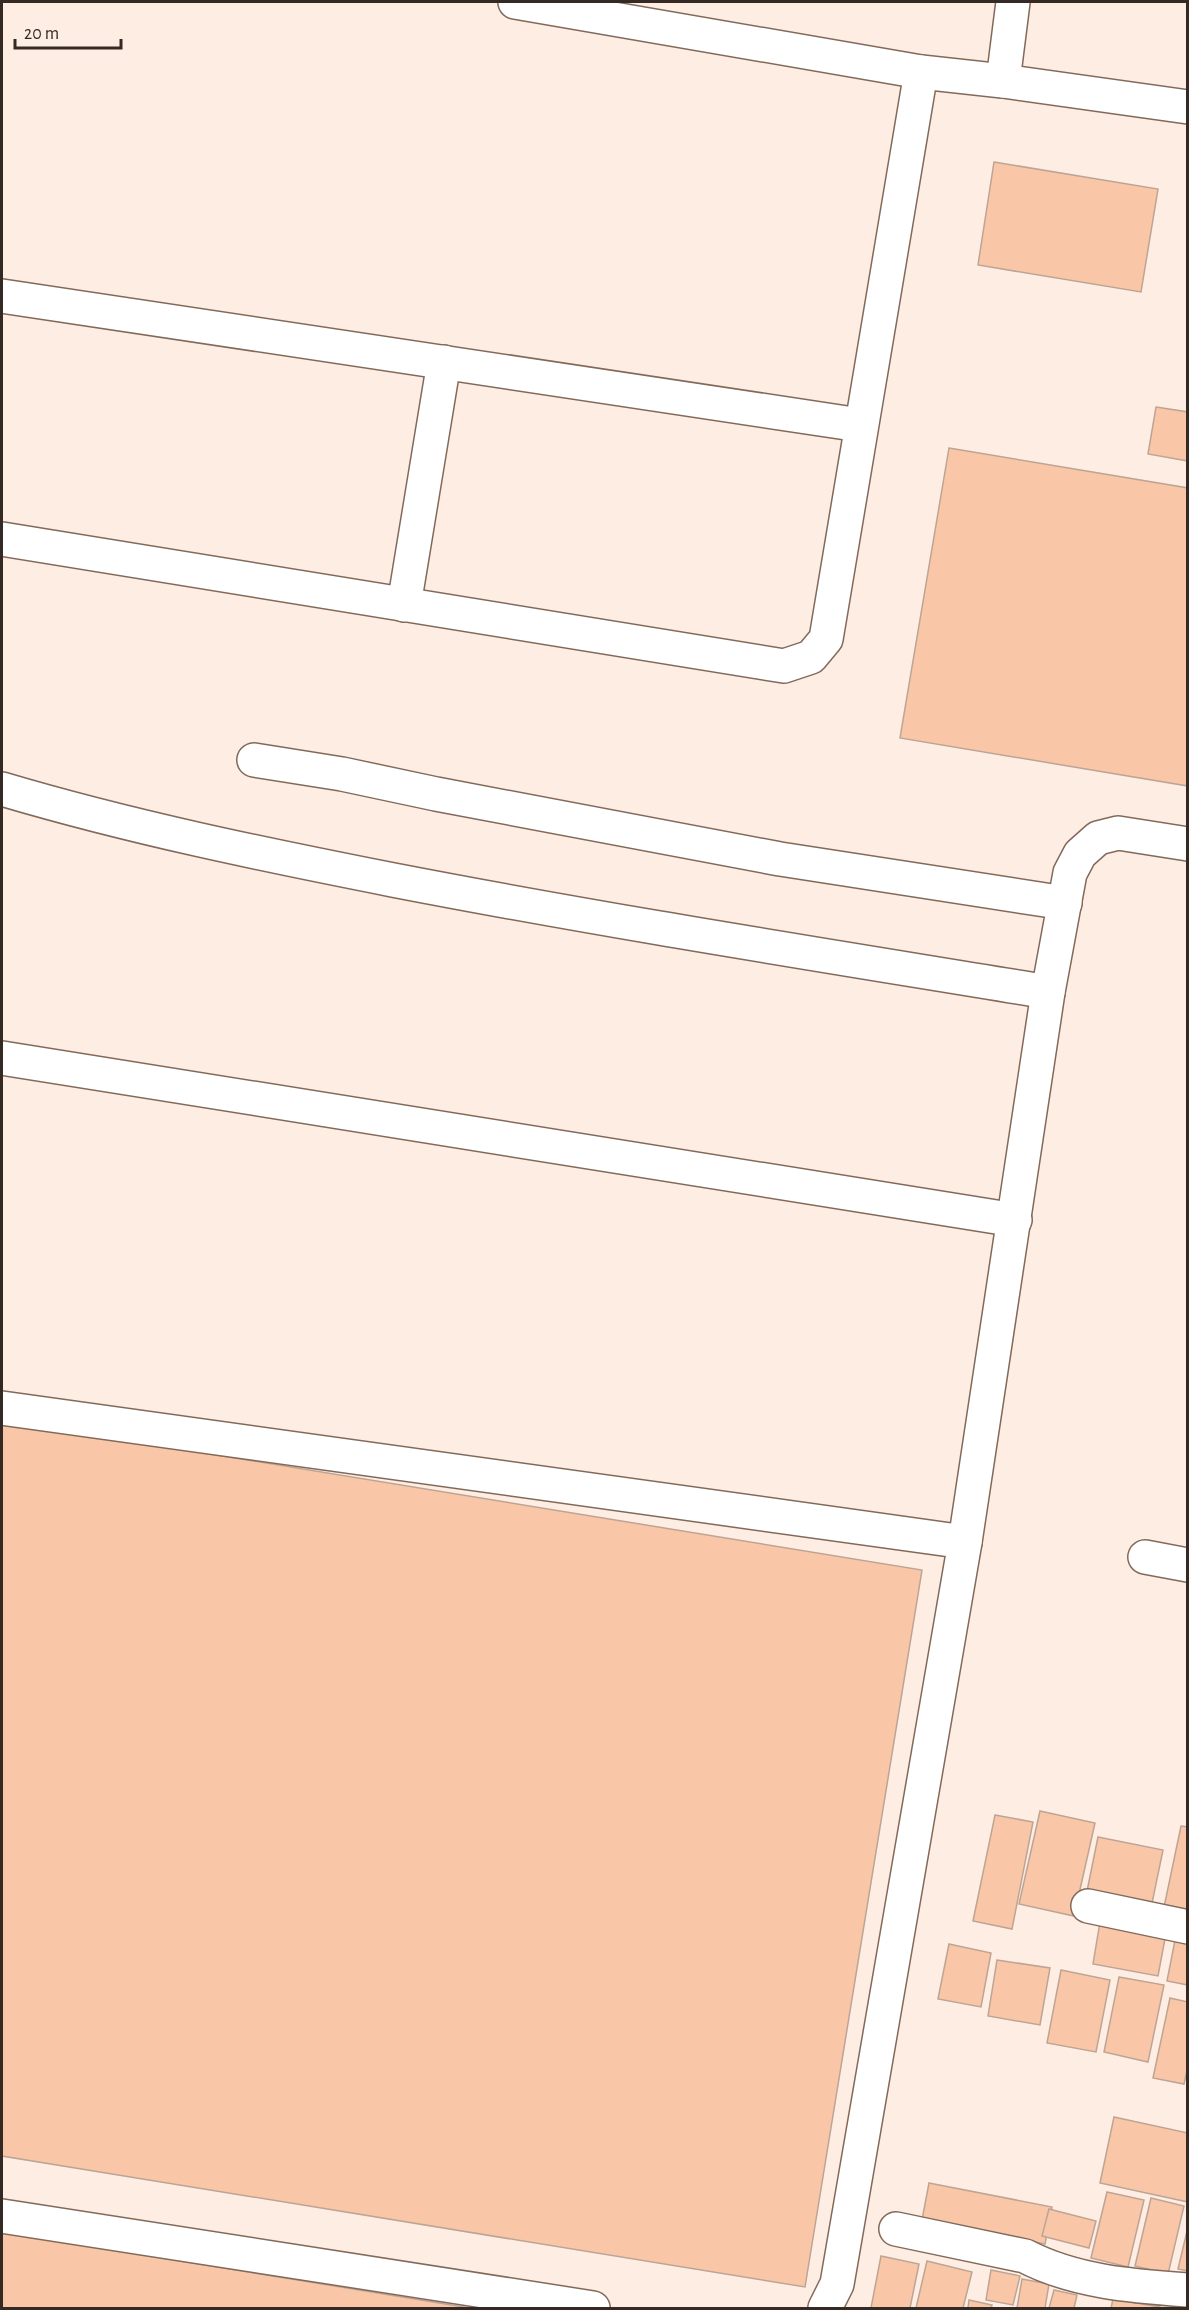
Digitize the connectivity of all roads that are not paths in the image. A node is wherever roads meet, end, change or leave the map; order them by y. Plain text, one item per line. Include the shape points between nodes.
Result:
1 (515, 2) edge
2 (1013, 2) edge
3 (921, 72) junction
4 (1003, 81) junction
5 (1188, 107) edge
6 (2, 296) edge
7 (444, 362) junction
8 (860, 425) junction
9 (2, 539) edge
10 (404, 604) junction
11 (254, 760) dead end
12 (2, 789) edge
13 (1188, 844) edge
14 (1065, 903) junction
15 (1048, 993) junction
16 (2, 1058) edge
17 (1015, 1220) junction
18 (2, 1408) edge
19 (965, 1542) junction
20 (1145, 1557) dead end
21 (1188, 1565) edge
22 (1088, 1906) dead end
23 (1188, 1927) edge
24 (2, 2216) edge
25 (896, 2229) dead end
26 (1188, 2290) edge
27 (593, 2308) edge
28 (825, 2308) edge

1 - 3 street
2 - 4 street
3 - 4 street
3 - 8 street
4 - 5 street
6 - 7 street
7 - 8 street
7 - 10 street
8 - 10 street via 826,639 811,657 784,666
9 - 10 street
11 - 14 street via 780,859
12 - 15 street via 141,827 271,856
13 - 14 street via 1118,833 1098,838 1080,854 1070,873
14 - 15 street
15 - 17 street
16 - 17 street
17 - 19 street
18 - 19 street
19 - 28 street via 837,2284
20 - 21 street
22 - 23 street
24 - 27 street
25 - 26 street via 1025,2256 1076,2276 1120,2285

